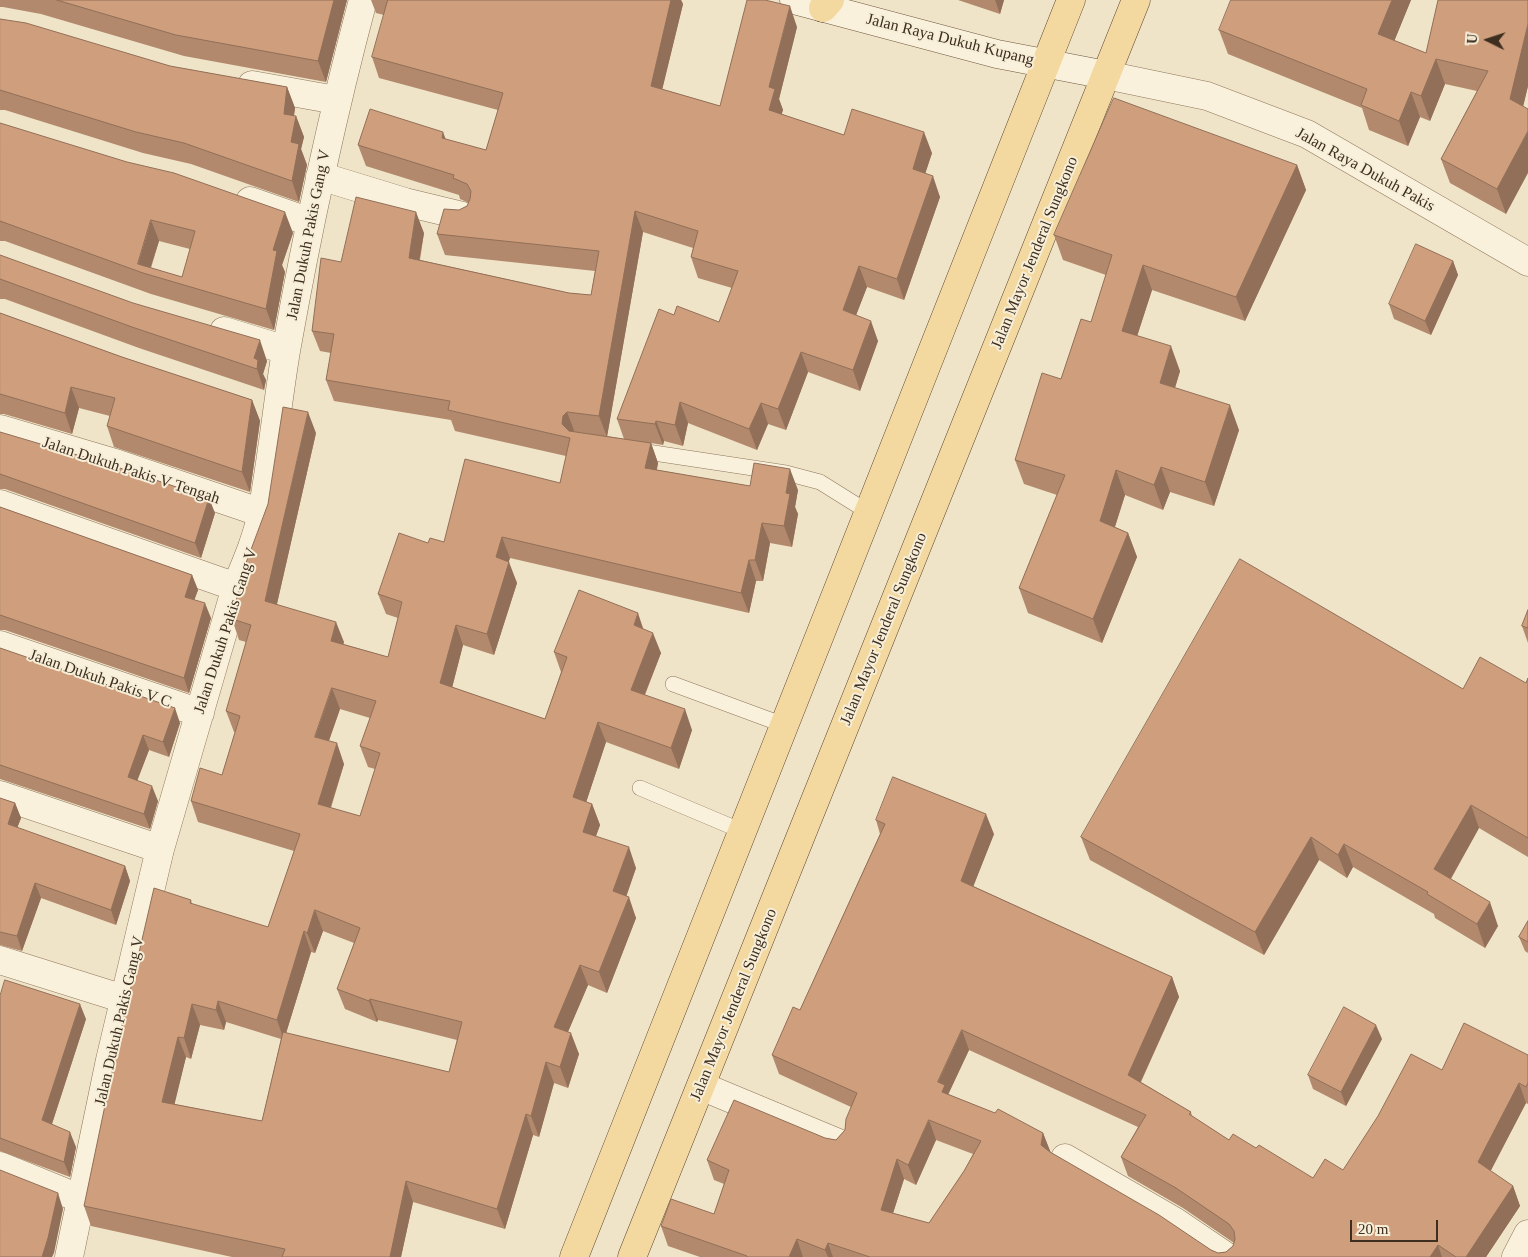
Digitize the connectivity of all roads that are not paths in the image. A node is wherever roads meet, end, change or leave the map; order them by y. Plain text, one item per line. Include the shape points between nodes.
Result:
1 (363, 0) edge
2 (794, 0) edge
3 (1071, 0) edge
4 (1136, 0) edge
5 (826, 4) edge
6 (1045, 63) junction
7 (1106, 74) junction
8 (231, 82) edge
9 (336, 100) junction
10 (320, 176) junction
11 (230, 194) edge
12 (463, 216) edge
13 (310, 222) junction
14 (1528, 262) edge
15 (202, 325) edge
16 (286, 350) junction
17 (0, 429) edge
18 (616, 447) edge
19 (0, 504) edge
20 (868, 512) junction
21 (262, 513) junction
22 (236, 587) junction
23 (0, 644) edge
24 (673, 684) dead end
25 (200, 712) junction
26 (784, 724) junction
27 (640, 788) dead end
28 (0, 795) edge
29 (742, 831) junction
30 (160, 849) junction
31 (0, 960) edge
32 (124, 999) junction
33 (701, 1086) junction
34 (838, 1143) edge
35 (1065, 1158) edge
36 (0, 1166) edge
37 (81, 1199) junction
38 (1528, 1234) edge
39 (69, 1257) edge
40 (574, 1257) edge
41 (634, 1257) edge
42 (1227, 1257) edge
43 (1516, 1257) edge

1 - 9 street, Jalan Dukuh Pakis Gang V
2 - 5 street, Jalan Raya Dukuh Kupang
3 - 6 main road
4 - 7 main road, Jalan Mayor Jenderal Sungkono
5 - 6 street, Jalan Raya Dukuh Kupang via 997,54
6 - 7 street, Jalan Raya Dukuh Kupang
6 - 20 main road
7 - 14 street, Jalan Raya Dukuh Pakis via 1207,96 1306,134
7 - 33 main road, Jalan Mayor Jenderal Sungkono
8 - 9 street
9 - 10 street, Jalan Dukuh Pakis Gang V
10 - 12 street
10 - 13 street, Jalan Dukuh Pakis Gang V
11 - 13 street
13 - 16 street, Jalan Dukuh Pakis Gang V
15 - 16 street
16 - 21 street, Jalan Dukuh Pakis Gang V via 263,406
17 - 21 street, Jalan Dukuh Pakis V Tengah via 118,464
18 - 20 lane via 786,473 820,482
19 - 22 street
20 - 26 main road
21 - 22 street, Jalan Dukuh Pakis Gang V
22 - 25 street, Jalan Dukuh Pakis Gang V
23 - 25 street, Jalan Dukuh Pakis V C
24 - 26 lane
25 - 30 street, Jalan Dukuh Pakis Gang V
26 - 29 main road
27 - 29 lane
28 - 30 street
29 - 40 main road
30 - 32 street, Jalan Dukuh Pakis Gang V
31 - 32 street
32 - 37 street, Jalan Dukuh Pakis Gang V
33 - 34 street
33 - 41 main road, Jalan Mayor Jenderal Sungkono
35 - 42 street via 1174,1221
36 - 37 street
37 - 39 street, Jalan Dukuh Pakis Gang V
38 - 43 street

